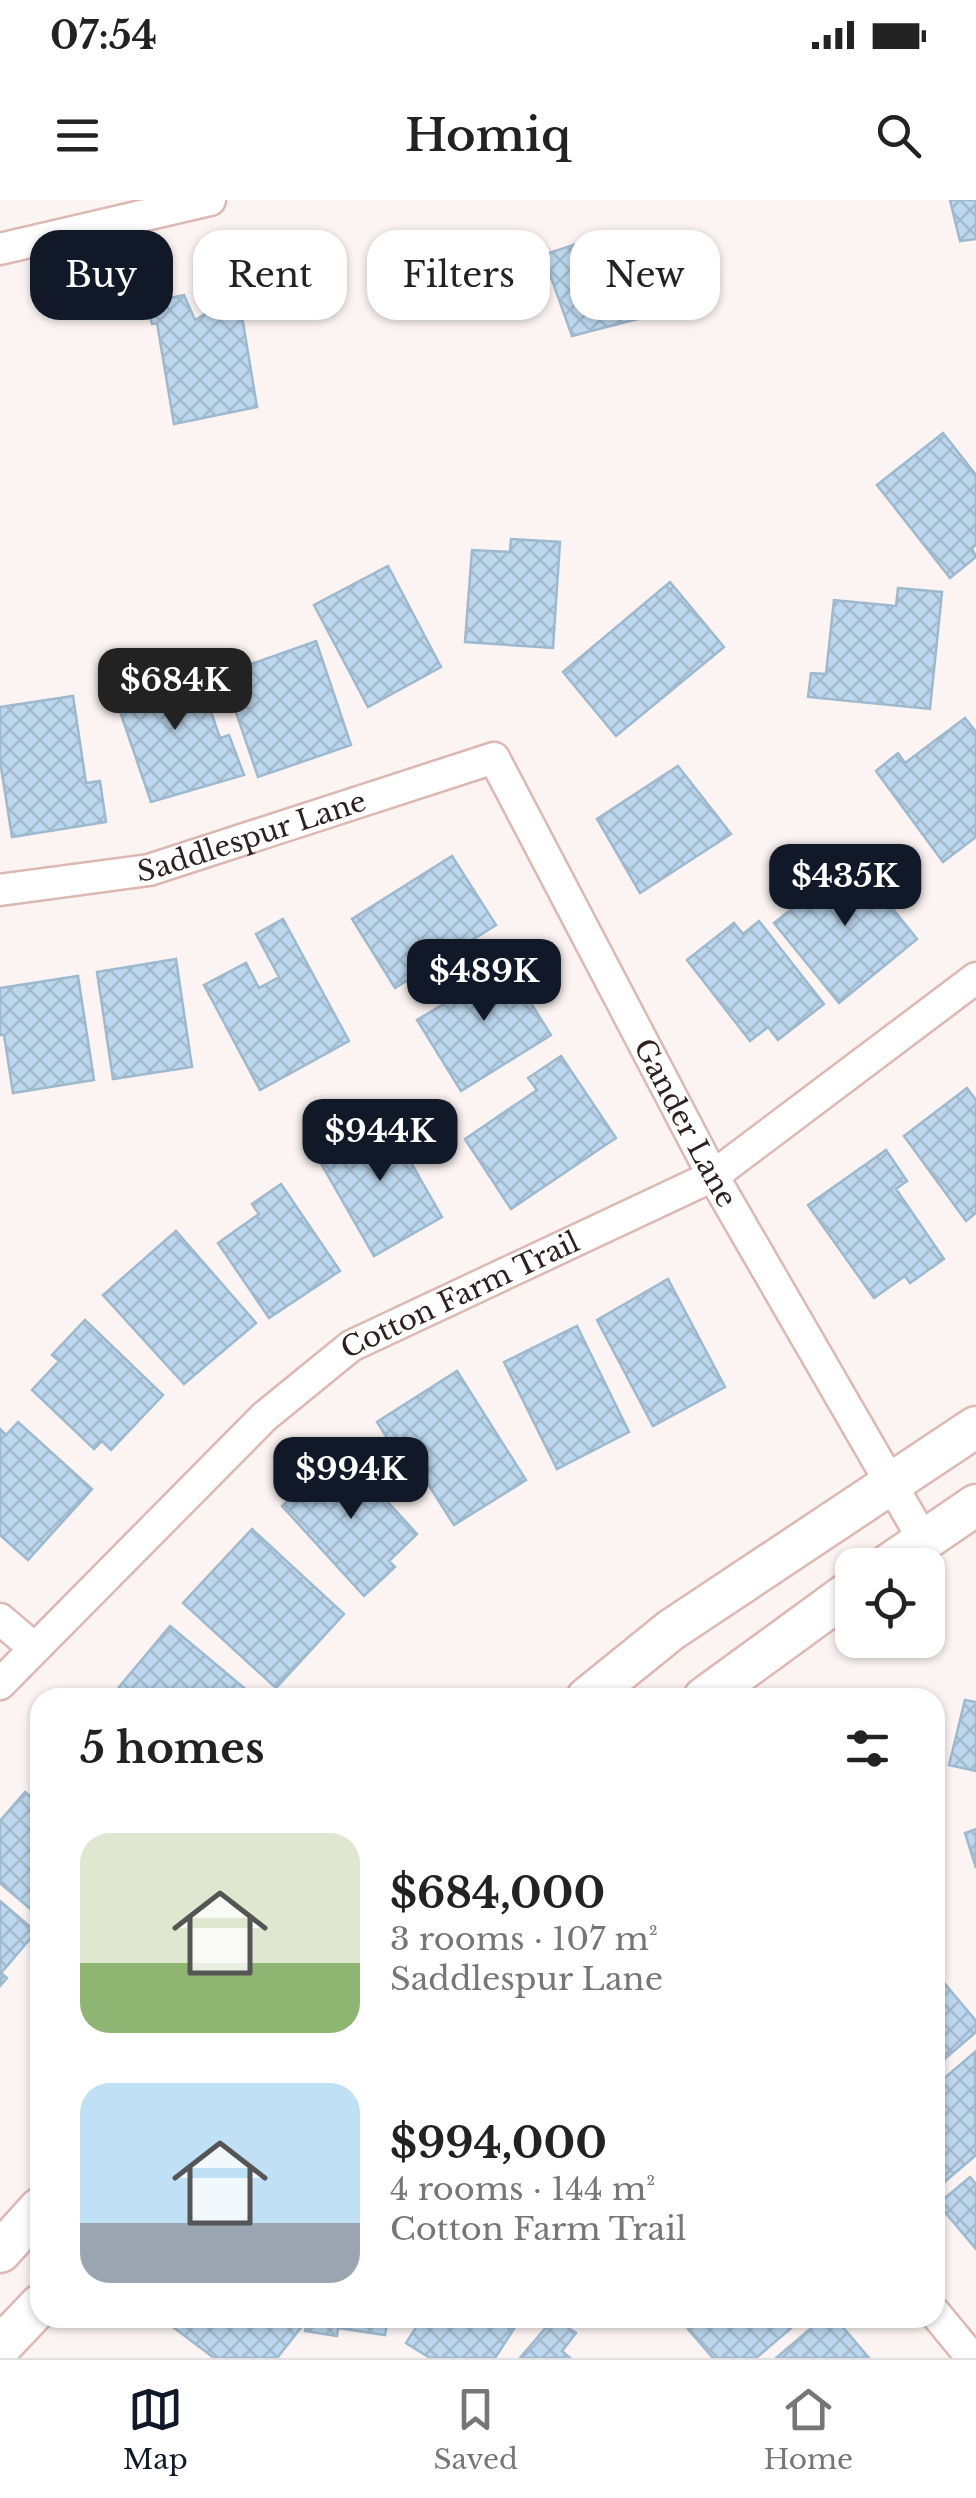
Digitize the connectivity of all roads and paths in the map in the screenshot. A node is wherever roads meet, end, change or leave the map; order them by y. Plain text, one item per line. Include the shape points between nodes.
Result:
1 (210, 200) edge
2 (0, 250) edge
3 (494, 758) joint
4 (0, 890) edge
5 (976, 978) edge
6 (713, 1176) junction
7 (976, 1426) edge
8 (889, 1482) junction
9 (976, 1505) edge
10 (924, 1539) junction
11 (912, 1548) edge
12 (835, 1602) edge
13 (0, 1620) edge
14 (33, 1646) junction
15 (0, 1684) edge
16 (599, 1688) edge
17 (718, 1688) edge
18 (30, 2219) edge
19 (0, 2252) edge
20 (30, 2316) edge
21 (945, 2325) edge
22 (0, 2347) edge
23 (972, 2358) edge

1 - 2 street
3 - 4 street, Saddlespur Lane via 149,870
3 - 6 street, Gander Lane
5 - 6 street, Cotton Farm Trail
6 - 8 street, Gander Lane
6 - 14 street, Cotton Farm Trail via 351,1346 264,1418
7 - 8 main road
8 - 10 street, Gander Lane
8 - 16 main road via 671,1630
9 - 10 main road
10 - 11 main road
12 - 17 main road
13 - 14 street
14 - 15 street, Cotton Farm Trail
18 - 19 main road
20 - 22 main road
21 - 23 street

